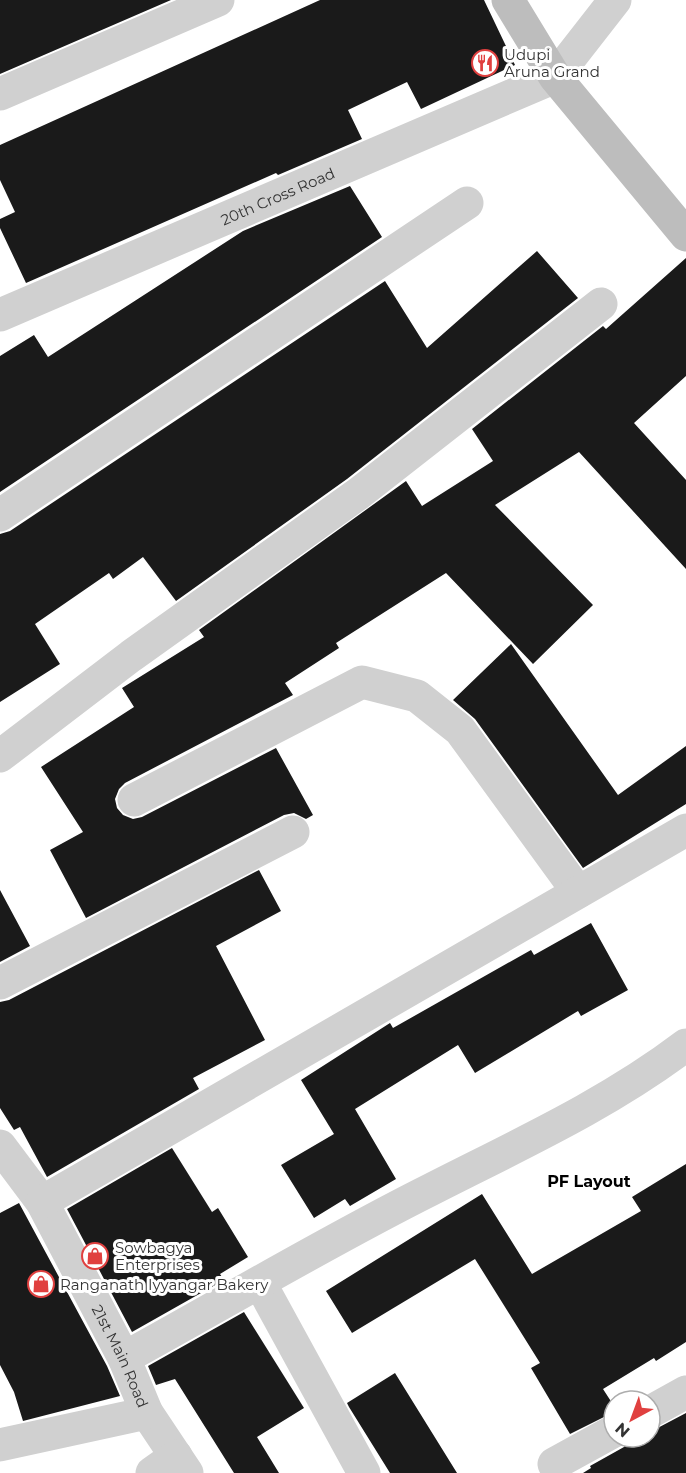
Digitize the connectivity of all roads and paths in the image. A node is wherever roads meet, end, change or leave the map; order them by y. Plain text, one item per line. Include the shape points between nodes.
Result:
1 (218, 0) edge
2 (508, 0) edge
3 (615, 0) edge
4 (555, 77) junction
5 (0, 94) edge
6 (467, 203) dead end
7 (686, 235) edge
8 (601, 304) dead end
9 (0, 315) edge
10 (0, 515) edge
11 (0, 756) edge
12 (134, 800) dead end
13 (686, 830) edge
14 (293, 832) dead end
15 (579, 892) junction
16 (0, 983) edge
17 (686, 1045) edge
18 (0, 1146) edge
19 (42, 1202) junction
20 (260, 1283) junction
21 (124, 1359) junction
22 (686, 1392) edge
23 (662, 1405) edge
24 (147, 1413) junction
25 (602, 1438) edge
26 (0, 1445) edge
27 (554, 1464) dead end
28 (172, 1467) edge
29 (364, 1473) edge

1 - 5 street
2 - 4 street
3 - 4 street
4 - 7 street
4 - 9 street, 20th Cross Road
6 - 10 street
8 - 11 street via 358,494 131,656
12 - 15 street via 362,682 417,696 460,730
13 - 15 street
14 - 16 street
15 - 19 street
17 - 20 street via 595,1107 428,1190
18 - 19 street, 21st Main Road
19 - 21 street, 21st Main Road
20 - 21 street
20 - 29 street
21 - 24 street, 21st Main Road
22 - 23 street
24 - 26 street
24 - 28 street, 21st Main Road
25 - 27 street

